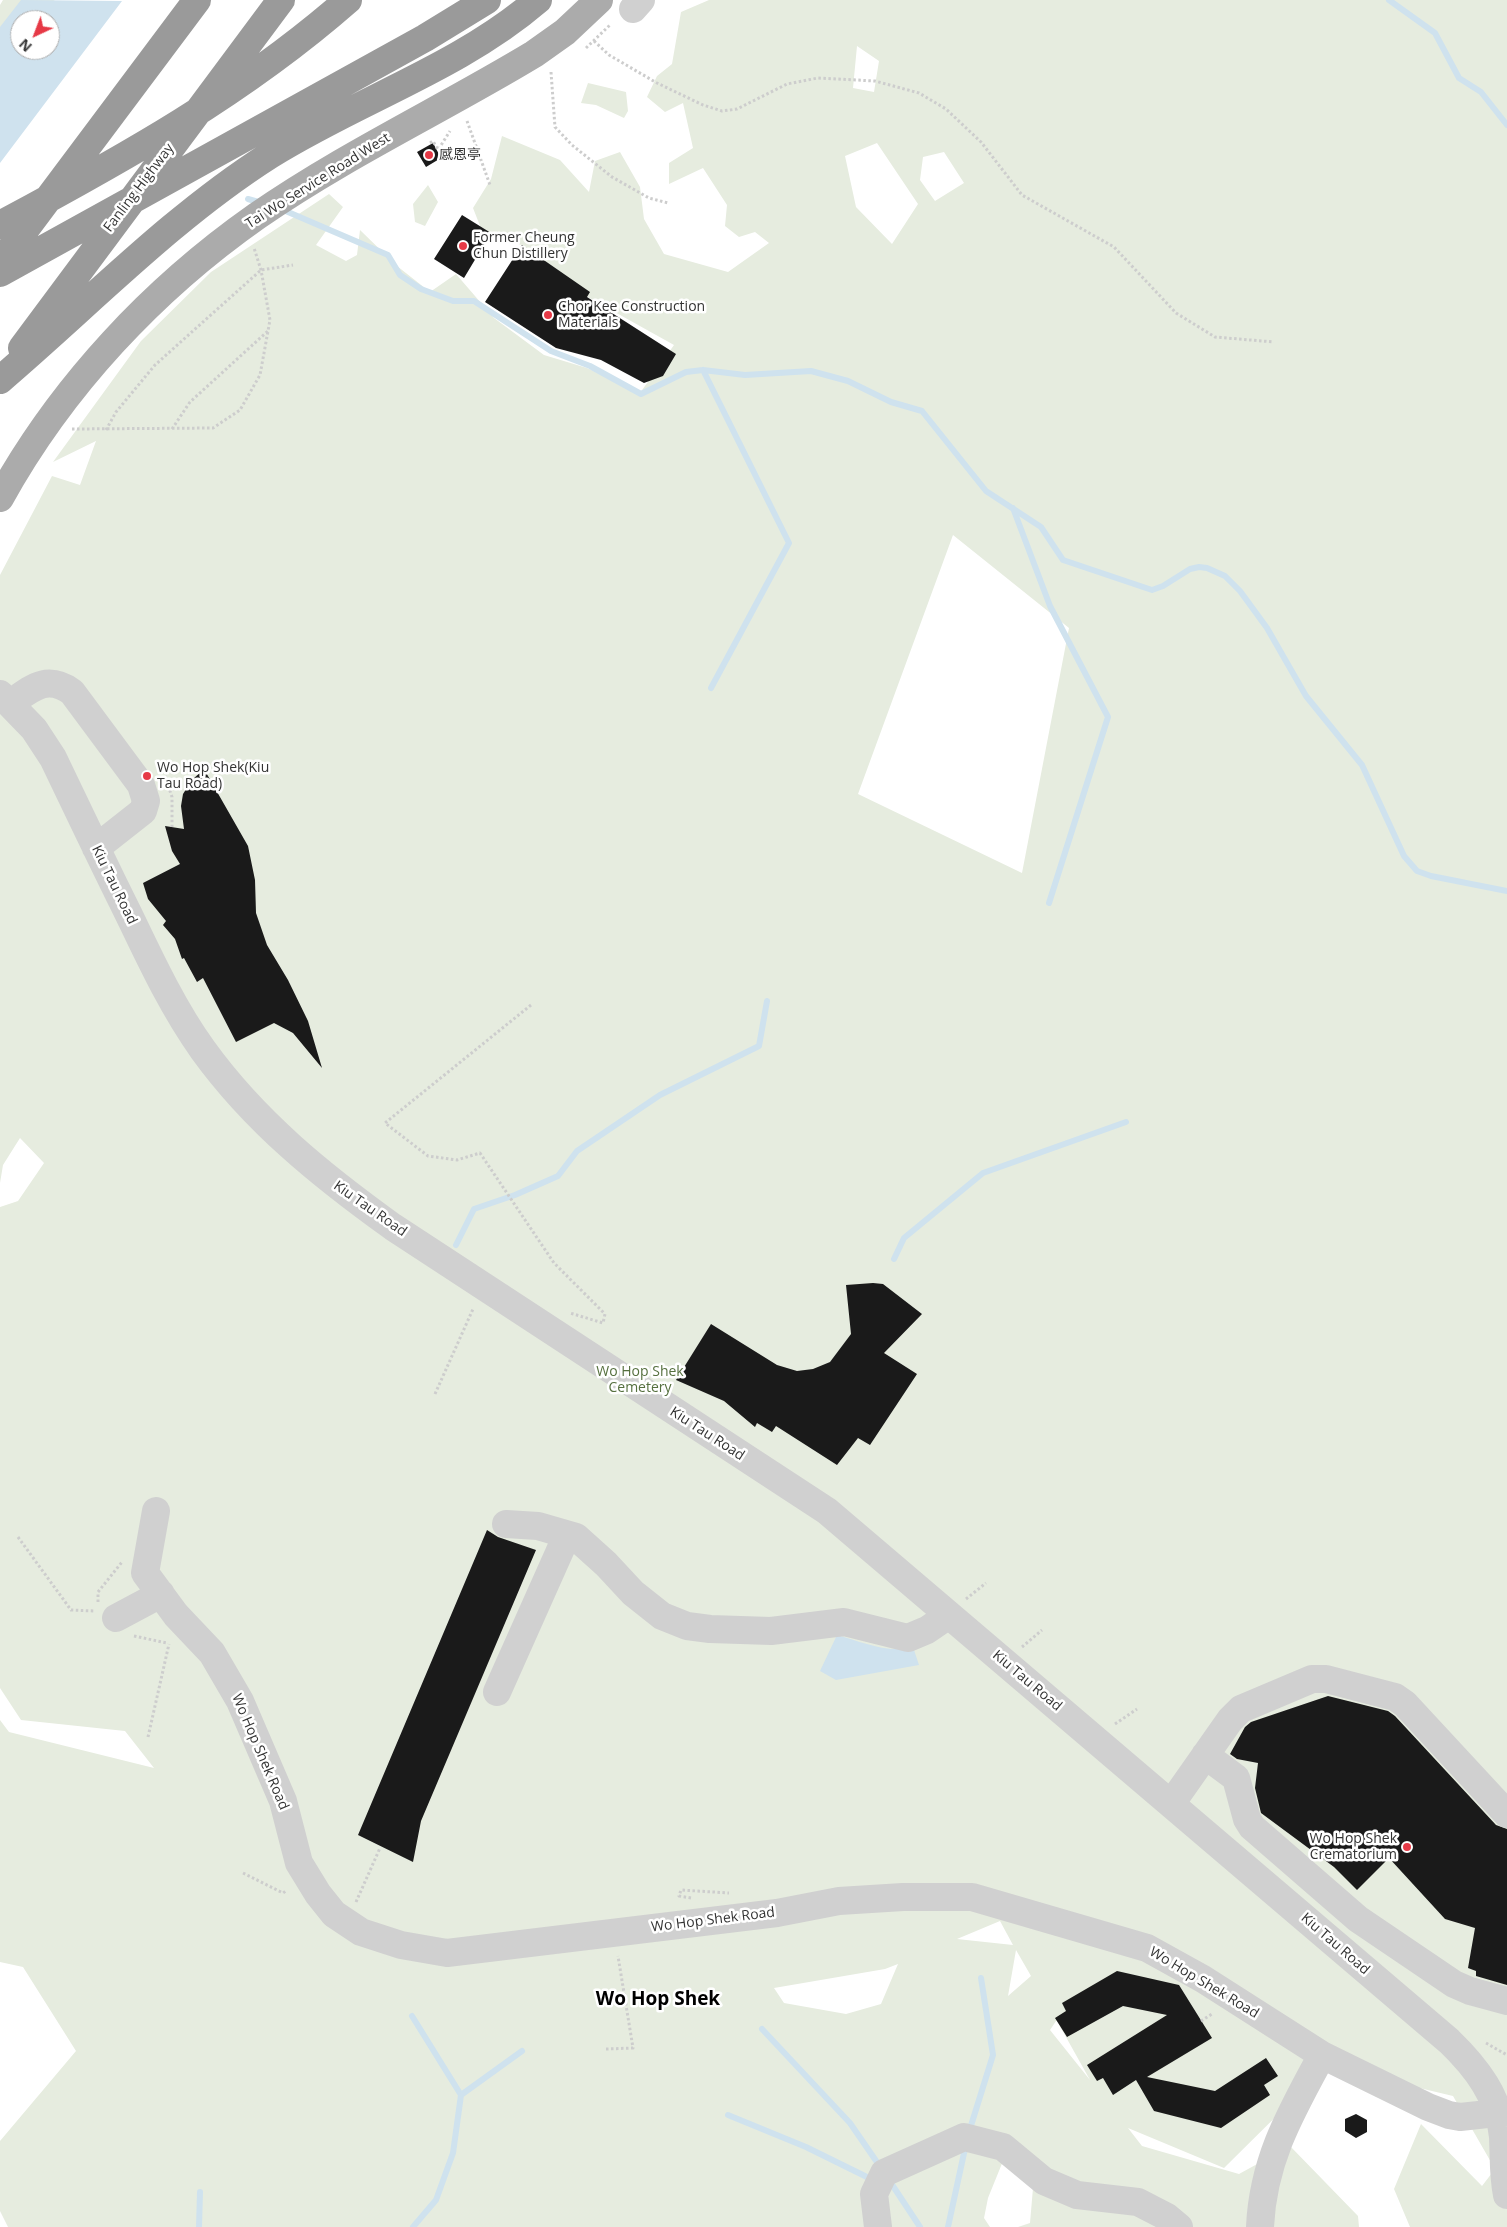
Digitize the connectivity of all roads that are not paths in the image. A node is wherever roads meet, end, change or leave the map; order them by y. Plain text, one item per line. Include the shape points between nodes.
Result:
1 (197, 0) edge
2 (281, 0) edge
3 (348, 0) edge
4 (487, 0) edge
5 (538, 0) edge
6 (599, 0) edge
7 (153, 56) junction
8 (0, 225) edge
9 (0, 241) edge
10 (0, 263) edge
11 (0, 273) edge
12 (0, 379) edge
13 (0, 498) edge
14 (6, 698) edge
15 (96, 848) junction
16 (156, 1511) dead end
17 (506, 1524) dead end
18 (567, 1535) junction
19 (161, 1594) junction
20 (954, 1610) junction
21 (121, 1626) road end
22 (497, 1692) dead end
23 (1205, 1755) junction
24 (1171, 1804) junction
25 (1507, 1814) edge
26 (1507, 2001) edge
27 (1322, 2055) junction
28 (1503, 2113) edge
29 (1507, 2195) edge
30 (878, 2227) edge
31 (1179, 2227) edge
32 (1260, 2227) edge

1 - 7 highway
2 - 12 highway, Fanling Highway
3 - 8 highway via 277,58 198,114
4 - 11 highway via 425,38
5 - 12 highway via 506,26 463,53 298,138 220,189 169,229 58,331
6 - 13 main road, Tai Wo Service Road West via 565,32 534,54 301,187 200,259 146,309 78,384
7 - 9 highway
7 - 10 highway
14 - 15 street, Kiu Tau Road via 34,729 53,758
14 - 15 street via 47,682 62,685 72,692 141,785 146,801 144,812
15 - 20 street, Kiu Tau Road via 167,995 203,1050 272,1130 304,1160 393,1227 827,1511
16 - 19 street, Wo Hop Shek Road via 145,1573
17 - 18 street via 538,1526
18 - 20 street via 576,1537 633,1593 662,1616 687,1626 771,1631 844,1622 908,1638 927,1630
18 - 22 street
19 - 21 street
19 - 27 street, Wo Hop Shek Road via 212,1653 240,1701 283,1801 298,1863 334,1914 361,1932 401,1946 447,1953 777,1912 839,1901 972,1897 1147,1948 1203,1979
20 - 24 street, Kiu Tau Road
23 - 24 street
23 - 25 street via 1240,1709 1312,1679 1326,1679 1394,1697 1405,1704
23 - 26 street via 1236,1778 1252,1827 1358,1919 1454,1984 1470,1992
24 - 28 street, Kiu Tau Road via 1449,2041 1468,2059
27 - 28 street, Wo Hop Shek Road via 1449,2115
27 - 32 street via 1280,2135 1268,2169
28 - 29 street, Kiu Tau Road
30 - 31 street via 874,2194 884,2173 964,2137 1003,2147 1044,2181 1077,2195 1138,2202

